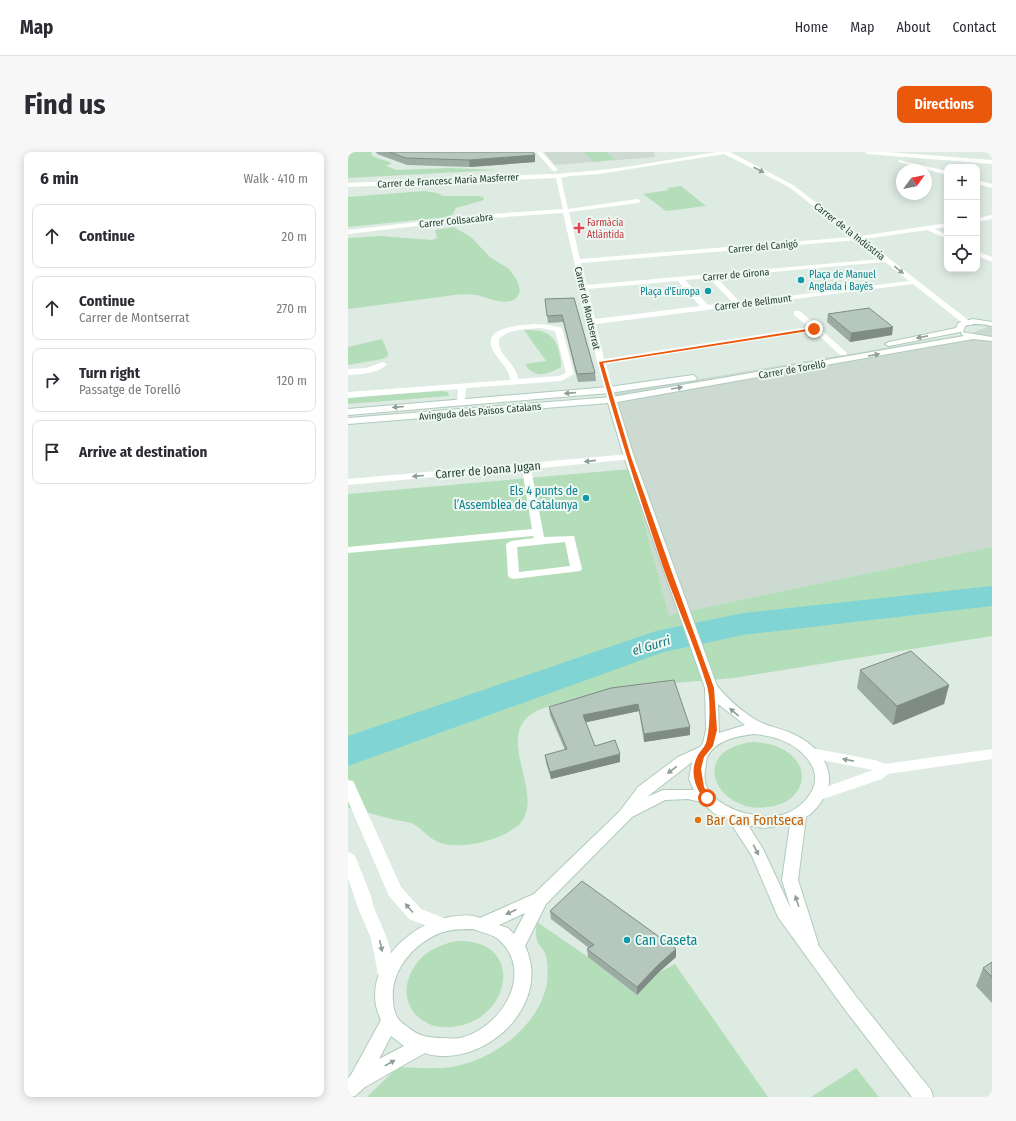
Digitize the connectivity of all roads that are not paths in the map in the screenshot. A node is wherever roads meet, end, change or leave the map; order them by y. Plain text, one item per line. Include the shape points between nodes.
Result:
1 (539, 152) edge
2 (726, 152) edge
3 (868, 152) edge
4 (879, 154) junction
5 (900, 155) junction
6 (892, 158) junction
7 (992, 162) edge
8 (944, 171) edge
9 (548, 174) junction
10 (557, 174) junction
11 (348, 182) edge
12 (980, 183) edge
13 (348, 185) edge
14 (992, 186) edge
15 (638, 201) dead end
16 (565, 211) junction
17 (992, 217) edge
18 (980, 219) edge
19 (992, 223) edge
20 (944, 225) edge
21 (928, 228) junction
22 (348, 232) edge
23 (945, 236) edge
24 (860, 238) junction
25 (980, 254) edge
26 (887, 260) junction
27 (992, 260) edge
28 (577, 261) junction
29 (711, 276) junction
30 (680, 279) junction
31 (914, 282) junction
32 (584, 287) junction
33 (738, 304) junction
34 (705, 308) junction
35 (797, 313) dead end
36 (593, 322) junction
37 (968, 322) junction
38 (991, 323) edge
39 (814, 329) junction
40 (960, 330) junction
41 (973, 337) junction
42 (992, 339) edge
43 (843, 353) junction
44 (601, 362) junction
45 (383, 364) dead end
46 (348, 372) edge
47 (514, 382) junction
48 (462, 386) junction
49 (609, 390) junction
50 (348, 395) edge
51 (612, 400) junction
52 (461, 402) junction
53 (348, 412) edge
54 (348, 421) edge
55 (628, 457) junction
56 (526, 467) junction
57 (348, 482) edge
58 (539, 536) junction
59 (348, 550) edge
60 (710, 685) junction
61 (762, 730) junction
62 (707, 748) junction
63 (811, 753) junction
64 (992, 754) edge
65 (884, 769) junction
66 (348, 785) edge
67 (817, 796) junction
68 (707, 798) junction
69 (799, 814) junction
70 (625, 815) junction
71 (734, 817) junction
72 (348, 858) edge
73 (540, 900) junction
74 (483, 924) junction
75 (443, 925) junction
76 (516, 947) junction
77 (813, 952) junction
78 (387, 974) junction
79 (390, 1021) junction
80 (422, 1045) junction
81 (353, 1086) edge
82 (924, 1097) edge

1 - 10 street
2 - 10 street via 599,172
2 -> 24 street, Carrer de la Indústria via 791,186
3 - 4 street
4 - 5 street
4 - 6 street
5 - 6 street
5 - 7 street
6 - 8 street
9 - 10 street
9 - 11 street, Carrer de Francesc Maria Masferrer
9 - 13 street, Carrer de Francesc Maria Masferrer
10 - 16 street, Carrer de Montserrat
12 - 14 street
15 - 16 street, Carrer Collsacabra
16 - 22 street, Carrer Collsacabra via 477,217
16 - 28 street, Carrer de Montserrat
17 - 18 street
18 - 19 street
20 - 21 street, Carrer del Canigó
21 - 23 street
21 - 24 street, Carrer del Canigó
24 - 26 street, Carrer de la Indústria
24 - 28 street, Carrer del Canigó
25 - 27 street
26 - 29 street, Carrer de Girona
26 -> 31 street, Carrer de la Indústria
28 - 32 street, Carrer de Montserrat
29 - 30 street, Carrer de Girona
29 - 33 street
30 - 32 street, Carrer de Girona
30 - 34 street
31 - 33 street, Carrer de Bellmunt
31 - 37 street, Carrer de la Indústria
32 - 36 street, Carrer de Montserrat
33 - 34 street, Carrer de Bellmunt
34 - 36 street, Carrer de Bellmunt
35 - 39 street
36 - 44 street, Carrer de Montserrat
37 - 38 street
37 - 40 street via 961,325
39 - 43 street
39 - 44 street
40 - 41 street
40 -> 43 street, Carrer de Torelló
41 - 42 street
51 -> 41 street, Carrer de Torelló
43 - 49 street, Carrer de Torelló
44 - 49 street, Carrer de Montserrat
45 - 46 street via 378,368
47 - 47 street via 569,376 559,330 545,326 531,327 509,330 497,336 494,347 513,372
47 - 48 street
48 - 50 street
48 - 52 street
49 - 51 street, Carrer de Montserrat
49 -> 52 street, Avinguda dels Països Catalans
51 - 54 street, Avinguda dels Països Catalans
51 - 55 street, Carrer de Montserrat
52 -> 53 street, Avinguda dels Països Catalans
55 -> 56 street, Carrer de Joana Jugan
55 - 60 street, Carrer de Montserrat
56 -> 57 street, Carrer de Joana Jugan
56 - 58 street
58 - 58 street via 511,544 514,576 576,569 570,538
58 - 59 street
61 -> 60 street, Carrer de Montserrat via 726,706
60 - 62 street, Carrer de Montserrat via 713,730
61 - 62 street via 732,733 719,738
61 - 63 street via 790,737
62 - 68 street via 698,762 697,776 700,788
62 -> 70 street via 683,761 643,792
65 -> 63 street
63 - 67 street via 822,774
64 - 65 street
65 - 67 street via 877,775
75 -> 66 street via 415,914 395,892
67 - 69 street via 810,806
68 - 70 street via 688,794 663,795
68 - 71 street via 719,809
69 - 71 street via 770,822 752,822
77 -> 69 street via 790,880
70 - 73 street
71 -> 77 street via 755,848 784,912
72 -> 78 street via 379,938
73 -> 74 street
73 - 76 street
74 - 75 street via 463,922
74 - 76 street via 502,932
75 - 78 street via 432,928 413,940 397,955
76 - 80 street via 523,963 524,982 518,1002 506,1020 488,1034 466,1044 444,1048
77 - 82 street
78 - 79 street via 383,993
79 - 80 street via 403,1036
79 - 81 street
81 -> 80 street

